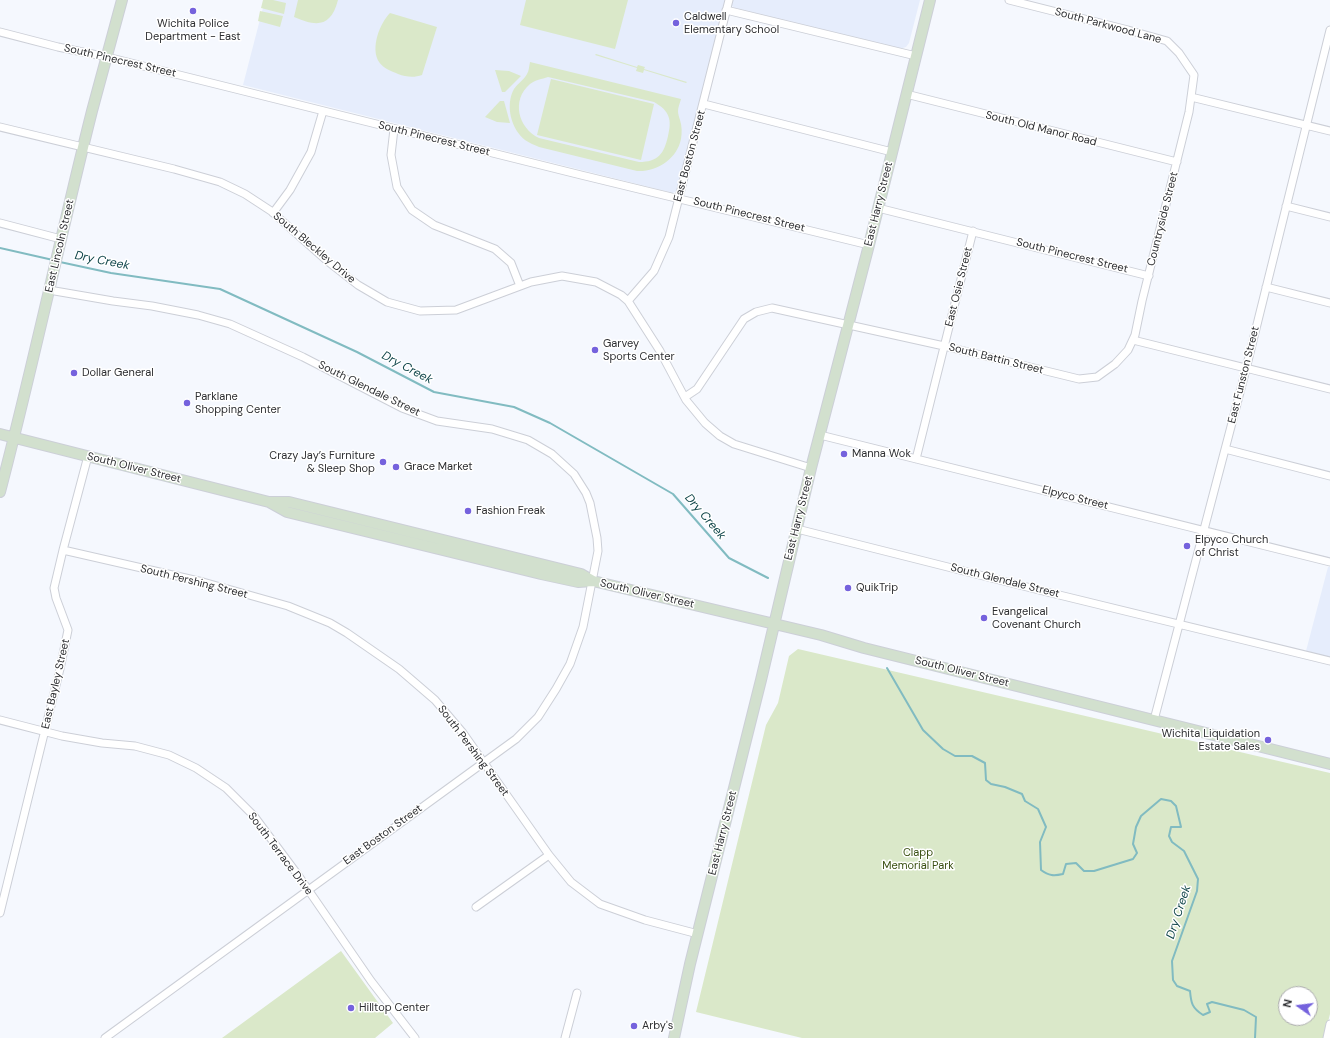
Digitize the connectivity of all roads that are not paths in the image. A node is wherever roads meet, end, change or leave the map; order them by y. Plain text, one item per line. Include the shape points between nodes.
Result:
1 (122, 0) edge
2 (729, 0) edge
3 (930, 0) edge
4 (1009, 0) edge
5 (1030, 3) edge
6 (726, 10) junction
7 (1330, 30) edge
8 (0, 32) edge
9 (1328, 46) edge
10 (916, 56) junction
11 (107, 57) junction
12 (906, 94) junction
13 (1191, 97) junction
14 (704, 104) junction
15 (323, 111) junction
16 (1306, 125) junction
17 (0, 127) edge
18 (394, 129) junction
19 (1330, 131) edge
20 (84, 147) junction
21 (892, 152) junction
22 (1177, 162) junction
23 (679, 198) junction
24 (1286, 206) junction
25 (878, 208) junction
26 (273, 213) junction
27 (1330, 217) edge
28 (0, 223) edge
29 (973, 231) junction
30 (61, 239) junction
31 (869, 245) junction
32 (1149, 276) junction
33 (520, 286) junction
34 (1266, 287) junction
35 (49, 290) junction
36 (628, 301) junction
37 (1330, 303) edge
38 (848, 326) junction
39 (1133, 340) junction
40 (944, 346) junction
41 (1246, 368) junction
42 (1330, 389) edge
43 (685, 397) junction
44 (0, 434) edge
45 (820, 435) junction
46 (14, 437) junction
47 (1225, 449) junction
48 (88, 456) junction
49 (916, 459) junction
50 (811, 468) junction
51 (1330, 476) edge
52 (0, 492) edge
53 (797, 529) junction
54 (1204, 530) junction
55 (63, 550) junction
56 (1330, 562) edge
57 (593, 581) junction
58 (774, 624) junction
59 (1180, 624) junction
60 (1330, 661) edge
61 (0, 720) edge
62 (1154, 720) junction
63 (45, 732) junction
64 (484, 763) junction
65 (1330, 764) edge
66 (549, 855) junction
67 (308, 890) junction
68 (476, 907) dead end
69 (0, 913) edge
70 (698, 934) junction
71 (577, 993) dead end
72 (1330, 1024) edge
73 (105, 1038) edge
74 (415, 1038) edge
75 (565, 1038) edge
76 (674, 1038) edge
77 (1327, 1038) edge

1 - 11 main road, East Lincoln Street
2 - 6 street, East Boston Street
3 - 10 main road, East Harry Street
4 - 5 street, South Parkwood Lane
5 - 13 street, South Parkwood Lane via 1167,41 1194,75
6 - 10 street
6 - 14 street, East Boston Street
7 - 9 street, East Funston Street
8 - 11 street, South Pinecrest Street
9 - 16 street, East Funston Street
10 - 12 main road, East Harry Street
11 - 15 street, South Pinecrest Street
11 - 20 main road, East Lincoln Street
12 - 21 main road, East Harry Street
12 - 22 street, South Old Manor Road
13 - 16 street
13 - 22 street, Countryside Street
14 - 21 street
14 - 23 street, East Boston Street
15 - 18 street, South Pinecrest Street
15 - 26 street via 311,152 290,190
16 - 19 street
16 - 24 street, East Funston Street
17 - 20 street, South Bleckley Drive
18 - 23 street, South Pinecrest Street
18 - 33 street via 391,155 397,187 412,210 434,225 495,249 511,263
20 - 26 street, South Bleckley Drive via 220,182 245,194
20 - 30 main road, East Lincoln Street
21 - 25 main road, East Harry Street
22 - 32 street, Countryside Street
23 - 31 street, South Pinecrest Street
23 - 36 street, East Boston Street via 669,238 654,272
24 - 27 street
24 - 34 street, East Funston Street
25 - 29 street, South Pinecrest Street
25 - 31 main road, East Harry Street
26 - 33 street, South Bleckley Drive via 342,273 387,302 420,311 456,310
28 - 30 street
29 - 32 street, South Pinecrest Street
29 - 40 street, East Osie Street
30 - 35 main road, East Lincoln Street
31 - 38 main road, East Harry Street
32 - 39 street, Countryside Street
33 - 36 street, South Bleckley Drive via 562,276 596,282
34 - 37 street
34 - 41 street, East Funston Street
35 - 46 main road, East Lincoln Street
35 - 57 street, South Glendale Street via 152,306 230,324 303,356 402,408 438,421 492,429 528,440 565,465 586,493 597,538 598,551
36 - 43 street, South Bleckley Drive
38 - 40 street, South Battin Street
38 - 43 street, South Battin Street via 772,308 756,312 744,319 697,389
38 - 45 main road, East Harry Street
39 - 40 street, South Battin Street via 1115,364 1097,377 1079,379
39 - 41 street
40 - 49 street, East Osie Street
41 - 42 street
41 - 47 street, East Funston Street
43 - 50 street, South Bleckley Drive via 705,423 734,444
44 - 46 main road, South Oliver Street
45 - 49 street, Elpyco Street
45 - 50 main road, East Harry Street
46 - 48 main road, South Oliver Street
46 - 52 main road, East Lincoln Street
47 - 51 street
47 - 54 street, East Funston Street
48 - 55 street, East Bayley Street
48 - 57 main road, South Oliver Street via 269,502 287,512 541,574 578,582
49 - 54 street, Elpyco Street
50 - 53 main road, East Harry Street
53 - 58 main road, East Harry Street
53 - 59 street, South Glendale Street
54 - 56 street, Elpyco Street
54 - 59 street, East Funston Street
55 - 63 street, East Bayley Street via 54,588 68,630
55 - 64 street, South Pershing Street via 203,582 288,606 330,623 399,669 435,700
57 - 58 main road, South Oliver Street
57 - 64 street, East Boston Street via 576,648 556,689 538,717 516,739
58 - 62 main road, South Oliver Street
58 - 70 main road, East Harry Street
59 - 60 street, South Glendale Street
59 - 62 street, East Funston Street
61 - 63 street, South Terrace Drive
62 - 65 main road, South Oliver Street
63 - 67 street, South Terrace Drive via 102,743 135,746 169,755 196,768 226,788 254,816
63 - 69 street, East Bayley Street
64 - 66 street, South Pershing Street
64 - 67 street, East Boston Street
66 - 68 street
66 - 70 street, South Pershing Street via 571,882 600,904 645,920
67 - 73 street, East Boston Street
67 - 74 street, South Terrace Drive via 371,981
70 - 76 main road, East Harry Street
71 - 75 street
72 - 77 street

